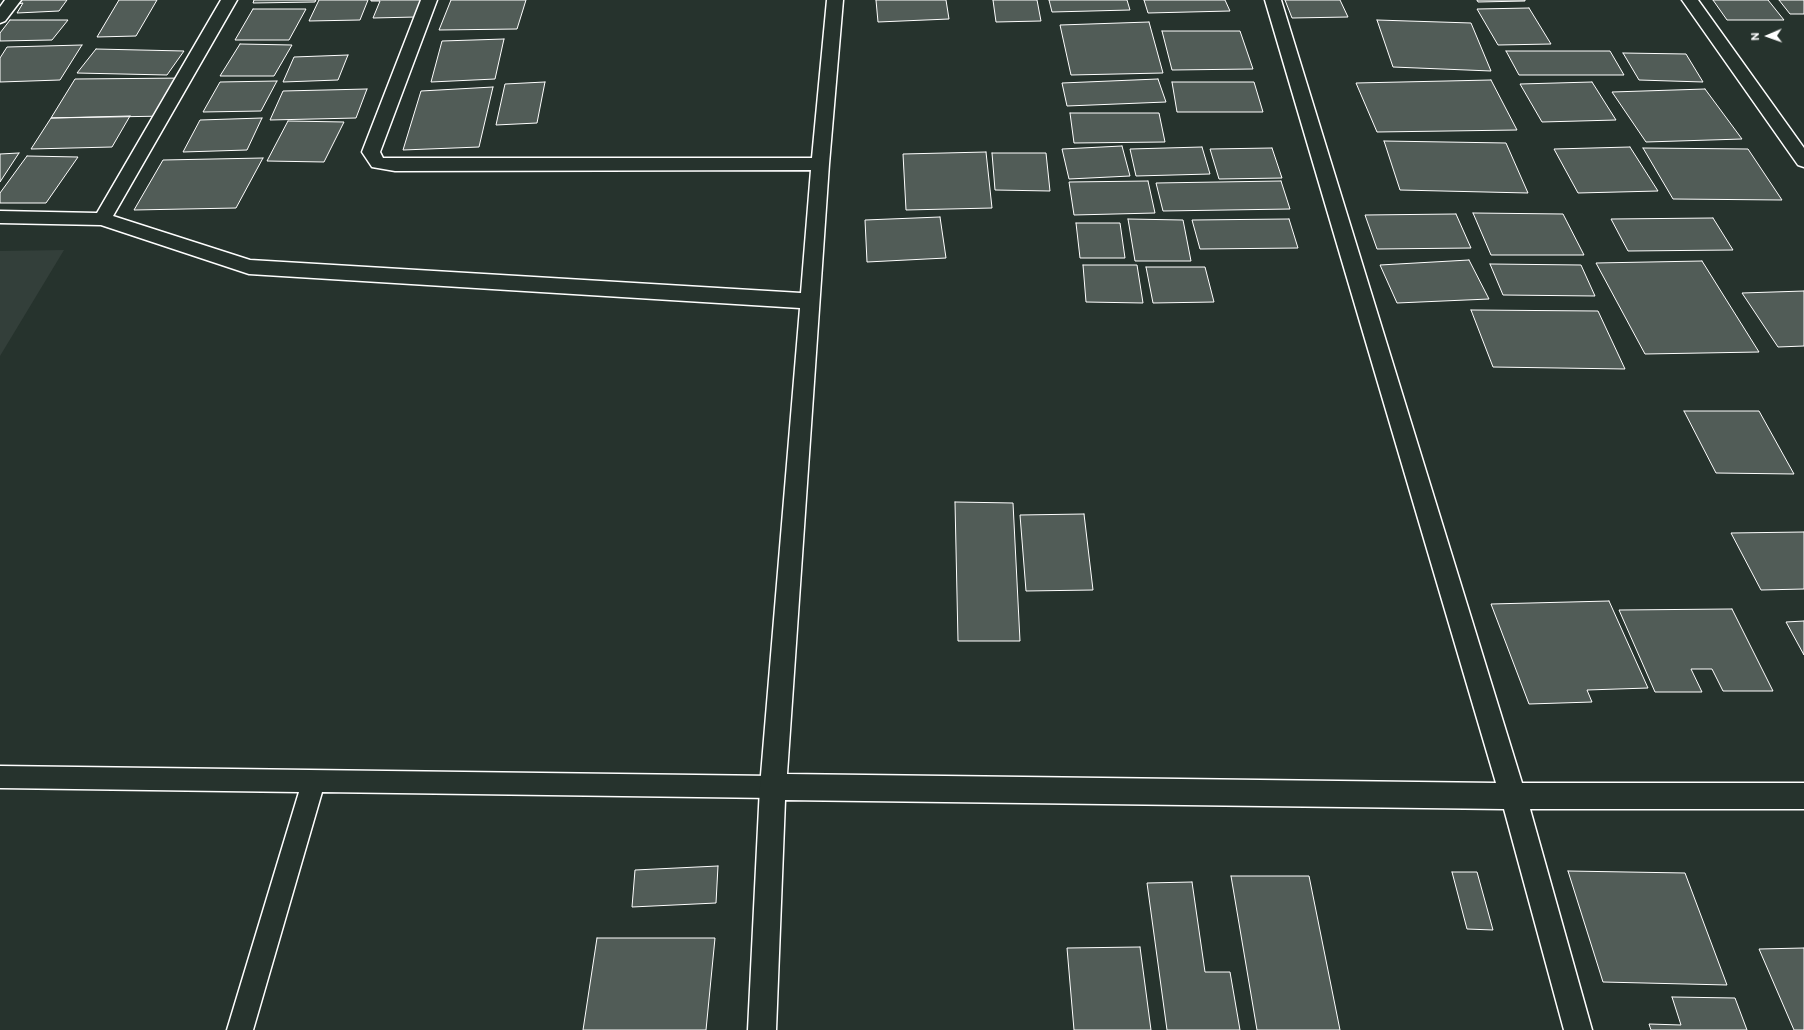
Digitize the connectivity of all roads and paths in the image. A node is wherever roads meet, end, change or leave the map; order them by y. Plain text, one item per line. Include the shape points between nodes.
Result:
1 (13, 0) edge
2 (229, 0) edge
3 (429, 0) edge
4 (835, 0) edge
5 (1273, 0) edge
6 (1690, 0) edge
7 (0, 18) edge
8 (1804, 161) edge
9 (820, 164) junction
10 (0, 217) edge
11 (102, 219) junction
12 (809, 301) junction
13 (0, 777) edge
14 (314, 780) junction
15 (772, 787) junction
16 (1513, 796) junction
17 (1804, 796) edge
18 (240, 1030) edge
19 (762, 1030) edge
20 (1578, 1030) edge

1 - 7 street
2 - 11 street
3 - 9 street via 371,152 378,163
4 - 9 street
5 - 16 street
6 - 8 street
9 - 12 street
10 - 11 street
11 - 12 street via 249,267
12 - 15 street
13 - 14 lane
14 - 15 lane
14 - 18 lane
15 - 16 street
15 - 19 street
16 - 17 street
16 - 20 street

